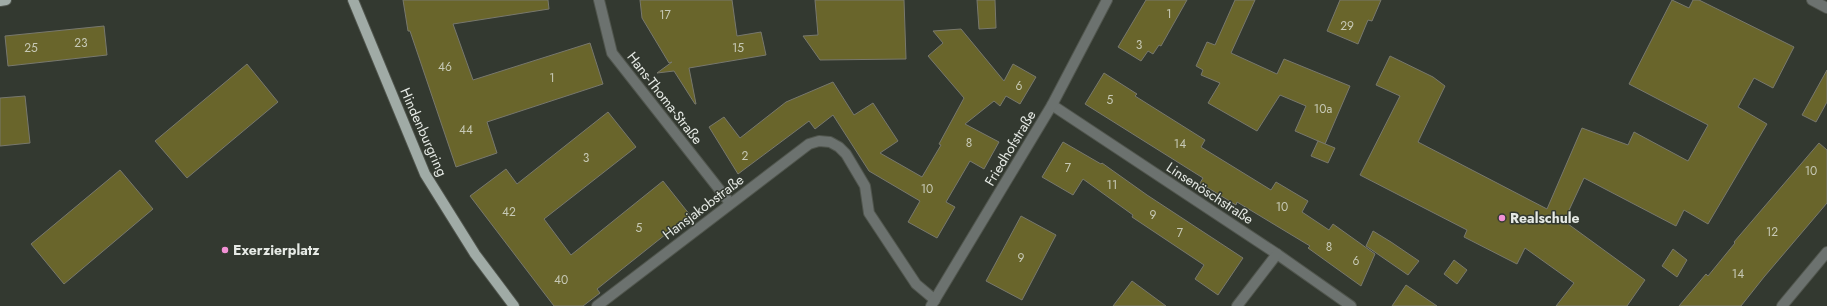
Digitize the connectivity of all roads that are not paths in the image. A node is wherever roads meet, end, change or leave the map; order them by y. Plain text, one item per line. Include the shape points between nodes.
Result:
1 (6, 0) edge
2 (353, 0) edge
3 (599, 0) edge
4 (1107, 0) edge
5 (1812, 0) edge
6 (0, 1) edge
7 (1827, 8) edge
8 (1052, 105) junction
9 (730, 203) junction
10 (1827, 252) edge
11 (1277, 254) junction
12 (933, 303) edge
13 (514, 306) edge
14 (597, 306) edge
15 (1237, 306) edge
16 (1351, 306) edge
17 (1782, 306) edge

1 - 6 main road
2 - 13 main road, Hindenburgring via 425,174 475,254
3 - 9 street, Hans-Thoma-Straße via 612,53
4 - 8 street, Friedhofstraße
5 - 7 street
8 - 11 street, Linsenöschstraße
8 - 12 street, Friedhofstraße
9 - 12 street, Hansjakobstraße via 809,144 819,141 830,142 846,154 865,186 869,213 916,284
9 - 14 street, Hansjakobstraße
10 - 17 street
11 - 15 street
11 - 16 street, Linsenöschstraße

